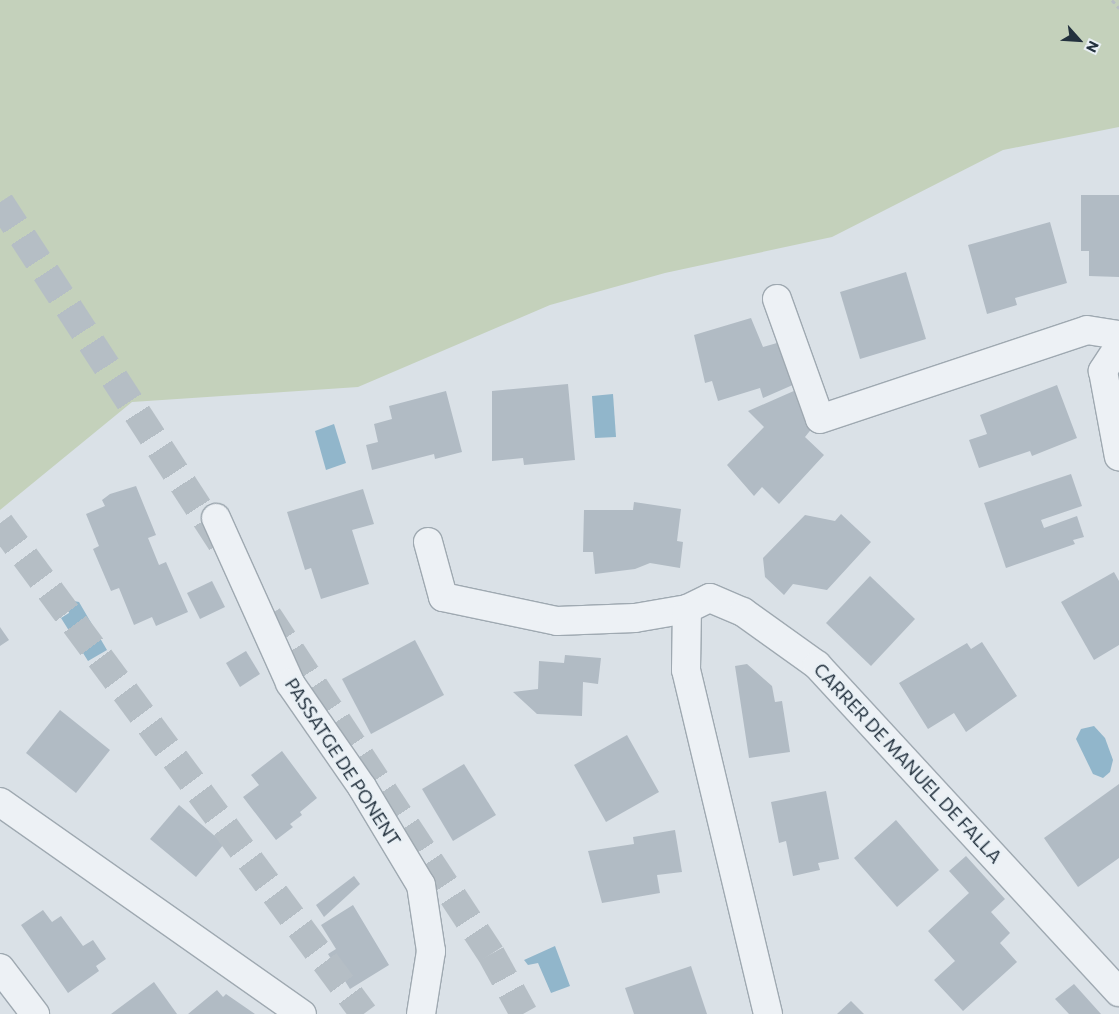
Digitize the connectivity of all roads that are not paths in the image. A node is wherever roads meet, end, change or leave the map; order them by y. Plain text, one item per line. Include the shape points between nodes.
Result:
1 (777, 299) dead end
2 (1119, 335) edge
3 (1119, 346) edge
4 (1119, 457) edge
5 (216, 518) tunnel mouth
6 (428, 542) dead end
7 (687, 609) junction
8 (0, 802) edge
9 (0, 968) edge
10 (1119, 992) edge
11 (35, 1014) edge
12 (302, 1014) edge
13 (421, 1014) edge
14 (768, 1014) edge

1 - 2 street via 820,418 1087,330
3 - 4 street via 1103,371
5 - 13 street, PASSATGE DE PONENT via 290,683 362,787 421,885 431,951
6 - 7 street, CARRER DE MANUEL DE FALLA via 443,597 557,621 635,618
7 - 10 street, CARRER DE MANUEL DE FALLA via 710,598 743,612 817,665
7 - 14 street via 686,670
8 - 12 street
9 - 11 street

